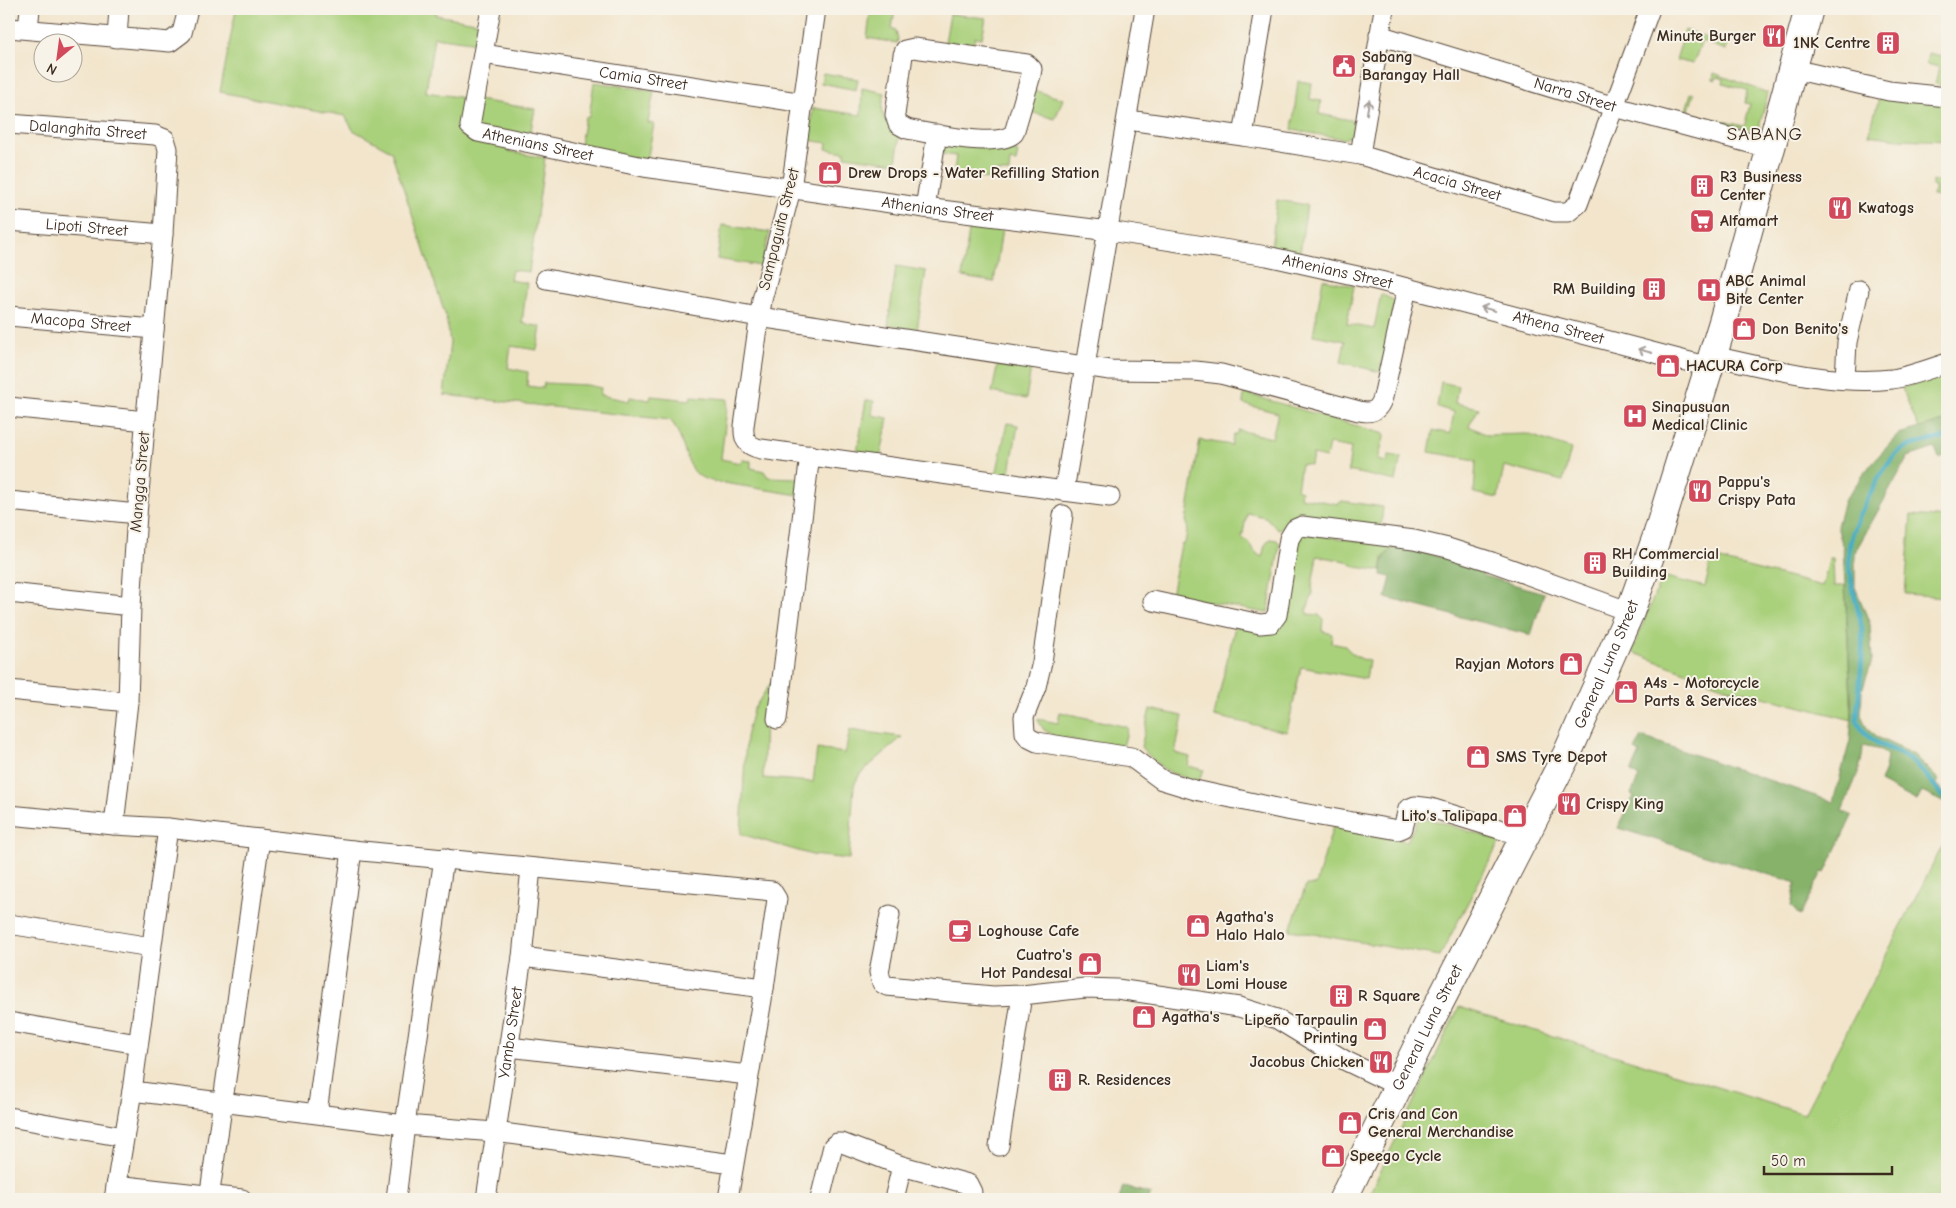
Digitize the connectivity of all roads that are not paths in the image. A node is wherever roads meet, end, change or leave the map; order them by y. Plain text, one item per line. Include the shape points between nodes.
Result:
1 (30, 9) edge
2 (119, 9) edge
3 (188, 9) edge
4 (491, 9) edge
5 (816, 9) edge
6 (1145, 9) edge
7 (1264, 9) edge
8 (1384, 9) edge
9 (1650, 9) edge
10 (1810, 9) edge
11 (9, 28) edge
12 (28, 29) junction
13 (1379, 35) junction
14 (117, 38) junction
15 (483, 54) junction
16 (1794, 69) junction
17 (1947, 97) edge
18 (804, 103) junction
19 (1615, 107) junction
20 (1128, 120) junction
21 (9, 124) edge
22 (938, 134) junction
23 (1243, 136) junction
24 (165, 140) joint
25 (1772, 149) junction
26 (1360, 155) junction
27 (792, 189) junction
28 (925, 208) junction
29 (9, 221) edge
30 (1109, 231) junction
31 (163, 234) junction
32 (546, 279) dead end
33 (1407, 288) junction
34 (1859, 290) dead end
35 (9, 316) edge
36 (759, 317) junction
37 (154, 329) junction
38 (1711, 362) junction
39 (1947, 363) edge
40 (1085, 366) junction
41 (1845, 379) junction
42 (9, 407) edge
43 (146, 421) junction
44 (810, 455) junction
45 (1064, 491) junction
46 (1110, 497) dead end
47 (9, 501) edge
48 (137, 514) junction
49 (1063, 515) dead end
50 (9, 593) edge
51 (1153, 601) dead end
52 (131, 606) junction
53 (1630, 612) junction
54 (9, 690) edge
55 (128, 702) junction
56 (777, 719) dead end
57 (9, 815) edge
58 (114, 825) junction
59 (168, 828) junction
60 (1525, 837) junction
61 (260, 839) junction
62 (352, 850) junction
63 (444, 858) junction
64 (531, 868) junction
65 (890, 915) dead end
66 (9, 924) edge
67 (151, 947) junction
68 (522, 957) junction
69 (764, 988) junction
70 (1022, 995) junction
71 (9, 1022) edge
72 (138, 1044) junction
73 (509, 1047) junction
74 (748, 1075) junction
75 (1398, 1086) junction
76 (132, 1091) junction
77 (222, 1102) junction
78 (317, 1113) junction
79 (9, 1117) edge
80 (404, 1125) junction
81 (495, 1132) junction
82 (124, 1137) junction
83 (999, 1146) dead end
84 (733, 1164) junction
85 (902, 1166) junction
86 (115, 1192) edge
87 (209, 1197) edge
88 (242, 1199) edge
89 (396, 1199) edge
90 (486, 1199) edge
91 (728, 1199) edge
92 (820, 1199) edge
93 (894, 1199) edge
94 (970, 1199) edge
95 (1343, 1199) edge

1 - 12 street
2 - 14 street
3 - 14 street via 182,33 170,42
4 - 15 street
5 - 18 street, Sampaguita Street
6 - 20 street
7 - 23 street
8 - 13 street
9 - 19 street, Acacia Street
10 - 16 main road, General Luna Street
11 - 12 street
12 - 14 street
13 - 19 street, Narra Street
26 -> 13 street
15 - 18 street, Camia Street
15 - 27 street, Athenians Street via 470,126 478,132 644,167
16 - 17 street via 1889,91
16 - 25 main road, General Luna Street
18 - 27 street, Sampaguita Street
19 - 25 street, Narra Street
19 - 26 street, Acacia Street via 1578,204 1568,212 1554,212
20 - 23 street, Acacia Street
20 - 30 street
21 - 24 street, Dalanghita Street via 155,135
22 - 22 street via 993,141 1011,136 1016,129 1031,67 1025,62 1012,60 914,48 905,50 895,118 898,124 908,129
22 - 28 street
23 - 26 street, Acacia Street
24 - 31 street, Mangga Street via 168,149
25 - 38 main road, General Luna Street
27 - 28 street, Athenians Street
27 - 36 street, Sampaguita Street via 773,252
28 - 30 street, Athenians Street
29 - 31 street, Lipoti Street
30 - 33 street, Athenians Street via 1267,256
30 - 40 street
31 - 37 street, Mangga Street
32 - 36 street
38 -> 33 street, Athena Street
33 - 40 street via 1383,397 1377,409 1371,412 1221,374 1110,370
34 - 41 street via 1847,342
35 - 37 street, Macopa Street
36 - 40 street
36 - 44 street, Sampaguita Street via 743,432 746,442 751,446
37 - 43 street, Mangga Street
38 - 41 street, Athena Street
38 - 53 main road, General Luna Street
39 - 41 street, Athena Street via 1901,378
40 - 45 street
42 - 43 street
43 - 48 street, Mangga Street
44 - 45 street
44 - 56 street
45 - 46 street
47 - 48 street
48 - 52 street, Mangga Street
49 - 60 street via 1042,662 1024,718 1023,727 1029,738 1036,742 1131,757 1166,782 1286,810 1398,830 1403,828 1408,809 1416,806
50 - 52 street
51 - 53 street via 1260,624 1271,623 1276,615 1289,540 1295,529 1302,526 1414,540 1448,548
52 - 55 street, Mangga Street
53 - 60 main road, General Luna Street via 1588,710
54 - 55 street
55 - 58 street, Mangga Street
57 - 58 street
58 - 59 street
59 - 61 street
59 - 67 street
60 - 75 main road, General Luna Street
61 - 62 street
61 - 77 street
62 - 63 street
62 - 78 street
63 - 64 street
63 - 80 street
64 - 68 street, Yambo Street
64 - 69 street via 772,892 777,899
65 - 70 street via 879,972 887,986 994,996
66 - 67 street
67 - 72 street
68 - 69 street
68 - 73 street, Yambo Street
69 - 74 street
70 - 75 street via 1085,988 1117,989 1253,1010 1277,1019 1346,1061
70 - 83 street
71 - 72 street
72 - 76 street
73 - 74 street
73 - 81 street, Yambo Street
74 - 84 street
75 - 95 main road, General Luna Street
76 - 77 street
76 - 82 street
77 - 78 street
77 - 87 street
78 - 80 street
79 - 82 street
80 - 81 street
80 - 89 street
81 - 84 street
81 - 90 street, Yambo Street
82 - 86 street
84 - 91 street
85 - 92 street via 837,1143 833,1146
85 - 93 street
85 - 94 street via 968,1184 972,1192
86 - 87 street
87 - 88 street

